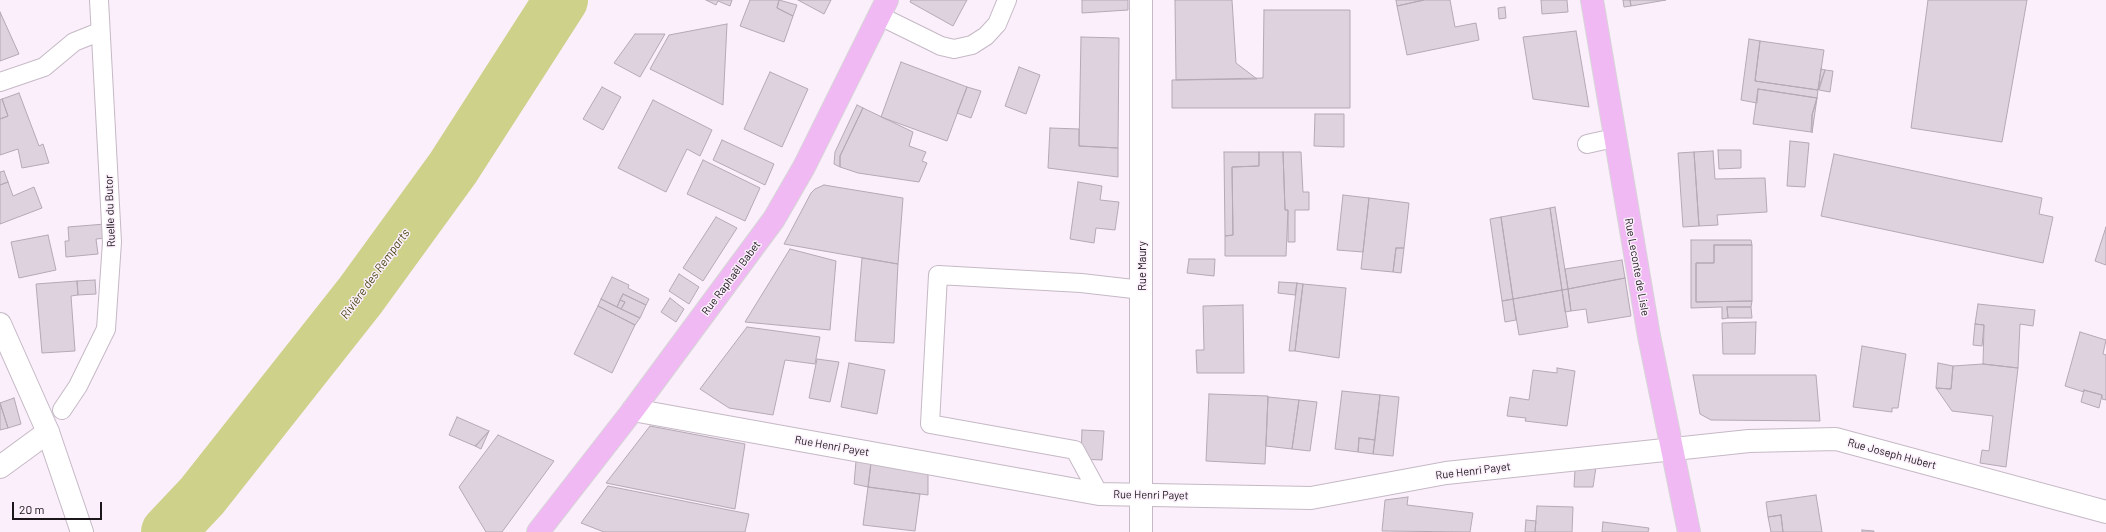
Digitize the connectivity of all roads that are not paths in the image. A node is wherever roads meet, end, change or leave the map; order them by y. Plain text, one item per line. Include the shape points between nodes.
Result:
1 (99, 0) edge
2 (1007, 0) edge
3 (1141, 0) edge
4 (1592, 0) edge
5 (883, 8) edge
6 (99, 32) junction
7 (0, 82) edge
8 (1614, 138) junction
9 (1587, 144) dead end
10 (1142, 290) junction
11 (0, 324) edge
12 (62, 410) dead end
13 (633, 410) junction
14 (48, 432) junction
15 (1674, 449) junction
16 (0, 468) edge
17 (1099, 494) junction
18 (1142, 494) junction
19 (2106, 512) edge
20 (82, 532) edge
21 (538, 532) edge
22 (1142, 532) edge
23 (1689, 532) edge

1 - 6 lane, Ruelle du Butor
2 - 5 lane via 997,24 986,36 972,45 954,49 941,46
3 - 10 street, Rue Maury
4 - 8 main road, Rue Leconte de Lisle
5 - 13 main road, Rue Raphaël Babet via 804,167 774,219
6 - 7 lane via 74,42 44,67
6 - 12 lane, Ruelle du Butor via 112,242 106,329 78,386
8 - 9 lane
8 - 15 main road, Rue Leconte de Lisle via 1649,336
10 - 17 lane via 1081,283 938,275 930,424 1075,450
10 - 18 street, Rue Maury
11 - 14 street
13 - 17 street, Rue Henri Payet
13 - 21 main road, Rue Raphaël Babet
14 - 16 street
14 - 20 street
15 - 18 street, Rue Henri Payet via 1446,474 1311,498
15 - 19 street, Rue Joseph Hubert via 1748,441 1836,439
15 - 23 main road, Rue Leconte de Lisle
17 - 18 street, Rue Henri Payet
18 - 22 street, Rue Maury

